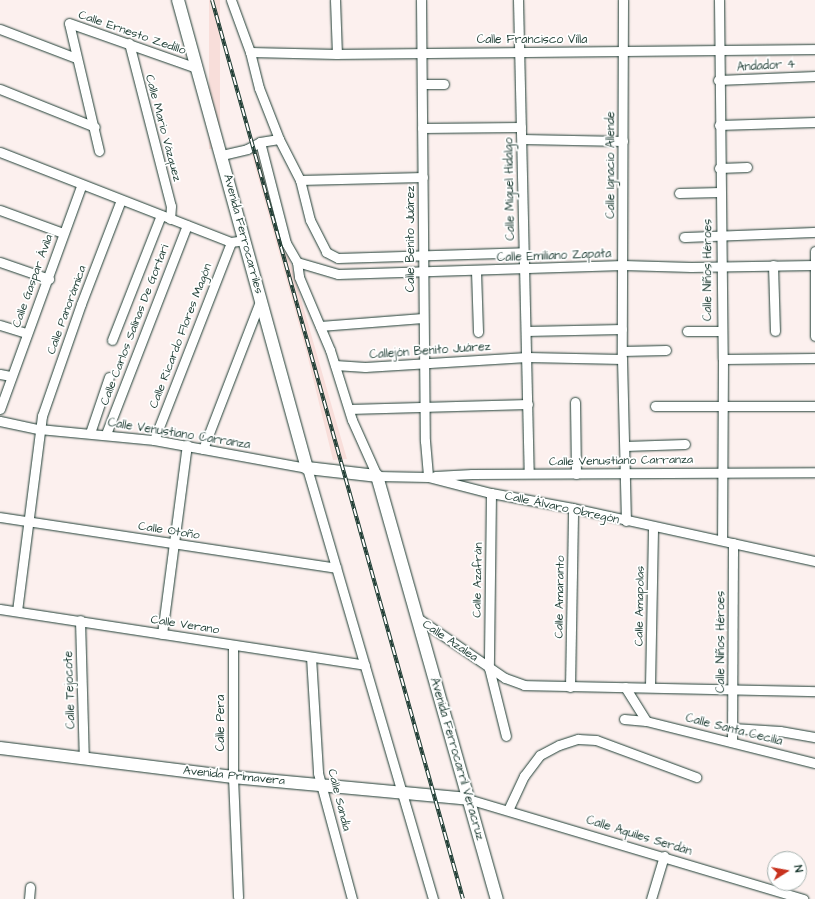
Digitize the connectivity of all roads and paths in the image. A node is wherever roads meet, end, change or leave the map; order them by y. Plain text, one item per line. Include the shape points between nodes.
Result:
1 (178, 0) edge
2 (231, 0) edge
3 (336, 0) edge
4 (421, 0) edge
5 (518, 0) edge
6 (623, 0) edge
7 (719, 0) edge
8 (0, 29) edge
9 (129, 43) junction
10 (815, 49) edge
11 (719, 50) junction
12 (623, 51) junction
13 (250, 52) junction
14 (421, 52) junction
15 (519, 52) junction
16 (337, 54) junction
17 (76, 58) junction
18 (197, 68) junction
19 (815, 76) edge
20 (718, 80) junction
21 (422, 84) junction
22 (444, 84) dead end
23 (0, 89) edge
24 (815, 122) edge
25 (718, 125) junction
26 (95, 127) junction
27 (521, 127) junction
28 (422, 128) junction
29 (279, 138) junction
30 (522, 140) junction
31 (623, 141) junction
32 (260, 142) junction
33 (99, 151) dead end
34 (0, 152) edge
35 (222, 155) junction
36 (747, 167) dead end
37 (719, 168) junction
38 (423, 177) junction
39 (300, 180) junction
40 (82, 184) junction
41 (720, 192) junction
42 (679, 193) dead end
43 (122, 200) junction
44 (0, 210) edge
45 (166, 217) junction
46 (187, 225) junction
47 (815, 232) edge
48 (63, 233) junction
49 (720, 235) junction
50 (684, 236) dead end
51 (245, 240) junction
52 (231, 242) junction
53 (815, 251) edge
54 (524, 252) junction
55 (423, 253) junction
56 (0, 262) edge
57 (297, 262) junction
58 (623, 265) junction
59 (814, 265) junction
60 (721, 266) junction
61 (772, 266) junction
62 (524, 269) junction
63 (476, 271) junction
64 (423, 272) junction
65 (49, 279) junction
66 (261, 299) junction
67 (423, 318) junction
68 (0, 325) edge
69 (320, 326) junction
70 (622, 329) junction
71 (526, 331) junction
72 (686, 331) dead end
73 (721, 331) junction
74 (775, 331) dead end
75 (478, 332) dead end
76 (27, 333) junction
77 (815, 336) edge
78 (112, 340) dead end
79 (666, 350) dead end
80 (622, 355) junction
81 (527, 358) junction
82 (815, 358) edge
83 (723, 359) junction
84 (424, 362) junction
85 (335, 365) junction
86 (0, 374) edge
87 (10, 376) junction
88 (108, 377) dead end
89 (575, 402) dead end
90 (528, 404) junction
91 (723, 405) junction
92 (655, 406) dead end
93 (815, 406) edge
94 (0, 409) edge
95 (349, 409) junction
96 (424, 409) junction
97 (0, 421) edge
98 (39, 429) junction
99 (90, 433) junction
100 (106, 434) junction
101 (154, 440) junction
102 (685, 444) dead end
103 (187, 445) junction
104 (625, 446) junction
105 (202, 449) junction
106 (307, 468) junction
107 (722, 471) junction
108 (815, 472) edge
109 (529, 473) junction
110 (576, 474) junction
111 (626, 474) junction
112 (377, 476) junction
113 (428, 477) junction
114 (491, 494) junction
115 (573, 508) junction
116 (0, 517) edge
117 (626, 521) junction
118 (28, 522) junction
119 (653, 526) junction
120 (722, 540) junction
121 (733, 543) junction
122 (175, 544) junction
123 (815, 561) edge
124 (336, 568) junction
125 (0, 608) edge
126 (17, 611) junction
127 (419, 619) junction
128 (80, 620) junction
129 (162, 634) junction
130 (234, 645) junction
131 (311, 657) junction
132 (365, 665) junction
133 (489, 668) junction
134 (570, 686) junction
135 (650, 686) junction
136 (625, 687) junction
137 (733, 688) junction
138 (815, 691) edge
139 (624, 719) dead end
140 (646, 721) junction
141 (733, 728) junction
142 (506, 736) dead end
143 (815, 737) edge
144 (732, 742) junction
145 (0, 748) edge
146 (84, 759) junction
147 (815, 763) edge
148 (233, 777) junction
149 (696, 777) dead end
150 (322, 785) junction
151 (402, 793) junction
152 (468, 798) junction
153 (508, 810) junction
154 (664, 856) junction
155 (30, 887) dead end
156 (238, 897) dead end
157 (29, 899) edge
158 (352, 899) edge
159 (433, 899) edge
160 (497, 899) edge
161 (651, 899) edge
162 (803, 899) edge

1 - 18 street, Avenida Ferrocarriles
2 - 13 street
3 - 16 street
4 - 14 street, Calle Benito Juárez
5 - 15 street, Calle Miguel Hidalgo
6 - 12 street, Calle Ignacio Allende
7 - 11 street, Calle Niños Héroes
8 - 17 street
9 - 17 street, Calle Ernesto Zedillo via 72,22 68,27
9 - 18 street, Calle Ernesto Zedillo
9 - 45 street, Calle Mario Vázquez via 172,206
10 - 11 street, Calle Francisco Villa
11 - 12 street, Calle Francisco Villa
11 - 20 street, Calle Niños Héroes
12 - 15 street, Calle Francisco Villa
12 - 31 street, Calle Ignacio Allende
13 - 16 street, Calle Francisco Villa
13 - 29 street via 259,88
14 - 15 street, Calle Francisco Villa
14 - 16 street, Calle Francisco Villa
14 - 21 street, Calle Benito Juárez
15 - 27 street, Calle Miguel Hidalgo
17 - 26 street, Calle Ernesto Zedillo
18 - 35 street, Avenida Ferrocarriles
19 - 20 street, Andador 4
20 - 25 street, Calle Niños Héroes
21 - 22 street
21 - 28 street, Calle Benito Juárez
23 - 26 street
24 - 25 street
25 - 37 street, Calle Niños Héroes
26 - 33 street, Calle Ernesto Zedillo
27 - 28 street
27 - 30 street, Calle Miguel Hidalgo
28 - 38 street, Calle Benito Juárez
29 - 32 street
29 - 39 street
30 - 31 street
30 - 54 street, Calle Miguel Hidalgo
31 - 58 street, Calle Ignacio Allende
32 - 35 street via 247,149
32 - 57 street via 286,243
34 - 40 street
35 - 51 street, Avenida Ferrocarriles
36 - 37 street
37 - 41 street, Calle Niños Héroes
38 - 39 street
38 - 55 street, Calle Benito Juárez
39 - 55 street via 310,220 326,252 331,256
40 - 43 street
40 - 48 street, Calle Gaspar Ávila
41 - 42 street
41 - 49 street, Calle Niños Héroes
43 - 45 street
43 - 98 street, Calle Panorámica via 81,304
44 - 48 street
45 - 46 street
45 - 78 street, Calle Mario Vázquez
46 - 52 street
46 - 100 street, Calle Carlos Salinas De Gortari
47 - 49 street
48 - 65 street, Calle Gaspar Ávila
49 - 50 street
49 - 60 street, Calle Niños Héroes
51 - 52 street
51 - 66 street, Avenida Ferrocarriles
52 - 101 street, Calle Ricardo Flores Magón
53 - 59 street
54 - 55 street
54 - 62 street, Calle Miguel Hidalgo
55 - 64 street, Calle Benito Juárez
56 - 65 street
57 - 64 street, Calle Emiliano Zapata via 338,274
57 - 69 street via 300,277
58 - 60 street, Calle Emiliano Zapata
58 - 62 street, Calle Emiliano Zapata
58 - 70 street, Calle Ignacio Allende
59 - 61 street, Calle Emiliano Zapata
59 - 77 street
60 - 61 street, Calle Emiliano Zapata
60 - 73 street, Calle Niños Héroes
61 - 74 street
62 - 63 street, Calle Emiliano Zapata
62 - 71 street, Calle Miguel Hidalgo
63 - 64 street, Calle Emiliano Zapata
63 - 75 street
64 - 67 street, Calle Benito Juárez
65 - 76 street, Calle Gaspar Ávila
66 - 105 street
66 - 106 street, Avenida Ferrocarriles
67 - 69 street
67 - 84 street, Calle Benito Juárez
68 - 76 street
69 - 85 street
70 - 71 street
70 - 80 street, Calle Ignacio Allende
71 - 81 street, Calle Miguel Hidalgo
72 - 73 street
73 - 83 street, Calle Niños Héroes
76 - 87 street, Calle Gaspar Ávila
79 - 80 street, Callejón Benito Juárez
80 - 81 street, Callejón Benito Juárez
80 - 104 street, Calle Ignacio Allende
81 - 84 street, Callejón Benito Juárez
81 - 90 street, Calle Miguel Hidalgo
82 - 83 street
83 - 91 street, Calle Niños Héroes
84 - 85 street, Callejón Benito Juárez via 366,367
84 - 96 street, Calle Benito Juárez
85 - 95 street
86 - 87 street
87 - 94 street, Calle Gaspar Ávila
88 - 99 street
89 - 110 street
90 - 96 street
90 - 109 street, Calle Miguel Hidalgo
91 - 92 street
91 - 93 street
91 - 107 street, Calle Niños Héroes
95 - 96 street
95 - 112 street
96 - 113 street, Calle Benito Juárez
97 - 98 street, Calle Venustiano Carranza
98 - 99 street, Calle Venustiano Carranza
98 - 118 street, Calle Panorámica
99 - 100 street, Calle Venustiano Carranza
100 - 101 street, Calle Venustiano Carranza
101 - 103 street, Calle Venustiano Carranza
102 - 104 street
103 - 105 street, Calle Venustiano Carranza
103 - 122 street
104 - 111 street, Calle Ignacio Allende
105 - 106 street, Calle Venustiano Carranza
106 - 112 street, Calle Álvaro Obregón
106 - 124 street
107 - 108 street, Calle Venustiano Carranza
107 - 111 street, Calle Venustiano Carranza
107 - 120 street, Calle Niños Héroes
109 - 110 street, Calle Venustiano Carranza
109 - 113 street, Calle Venustiano Carranza
110 - 111 street, Calle Venustiano Carranza
111 - 117 street, Calle Ignacio Allende
112 - 113 street, Calle Álvaro Obregón
112 - 127 street, Calle Azalea
113 - 114 street, Calle Álvaro Obregón
114 - 115 street, Calle Álvaro Obregón
114 - 133 street, Calle Azafrán
115 - 117 street, Calle Álvaro Obregón
115 - 134 street, Calle Amaranto
116 - 118 street, Calle Otoño
117 - 119 street, Calle Álvaro Obregón
118 - 122 street, Calle Otoño
118 - 126 street, Calle Panorámica
119 - 120 street, Calle Álvaro Obregón
119 - 135 street, Calle Amapolas
120 - 121 street, Calle Álvaro Obregón
121 - 123 street, Calle Álvaro Obregón
121 - 137 street, Calle Niños Héroes
122 - 124 street, Calle Otoño
122 - 129 street
124 - 132 street
125 - 126 street, Calle Verano
126 - 128 street, Calle Verano
127 - 133 street, Calle Azalea
127 - 152 street, Avenida Ferrocarril Veracruz
128 - 129 street, Calle Verano
128 - 146 street, Calle Tejocote
129 - 130 street, Calle Verano
130 - 131 street, Calle Verano
130 - 148 street, Calle Pera
131 - 132 street, Calle Verano
131 - 150 street, Calle Sandía via 318,773
132 - 151 street
133 - 134 street, Calle Azalea via 524,685
133 - 142 street, Calle Azafrán
134 - 136 street, Calle Azalea
135 - 136 street, Calle Azalea
135 - 137 street, Calle Azalea
136 - 140 street
137 - 138 street, Calle Azalea
137 - 141 street, Calle Niños Héroes
139 - 140 street, Calle Santa Cecilia
140 - 144 street, Calle Santa Cecilia
141 - 143 street via 780,731
141 - 144 street, Calle Niños Héroes
144 - 147 street, Calle Santa Cecilia
145 - 146 street, Avenida Primavera
146 - 148 street, Avenida Primavera
148 - 150 street, Avenida Primavera
148 - 156 street, Calle Pera
149 - 153 street via 596,740 578,739 559,745 540,756 524,776
150 - 151 street, Avenida Primavera
150 - 158 street, Calle Sandía
151 - 152 street, Avenida Primavera
151 - 159 street
152 - 153 street, Calle Aquiles Serdán
152 - 160 street, Avenida Ferrocarril Veracruz
153 - 154 street, Calle Aquiles Serdán
154 - 161 street
154 - 162 street, Calle Aquiles Serdán
155 - 157 street

